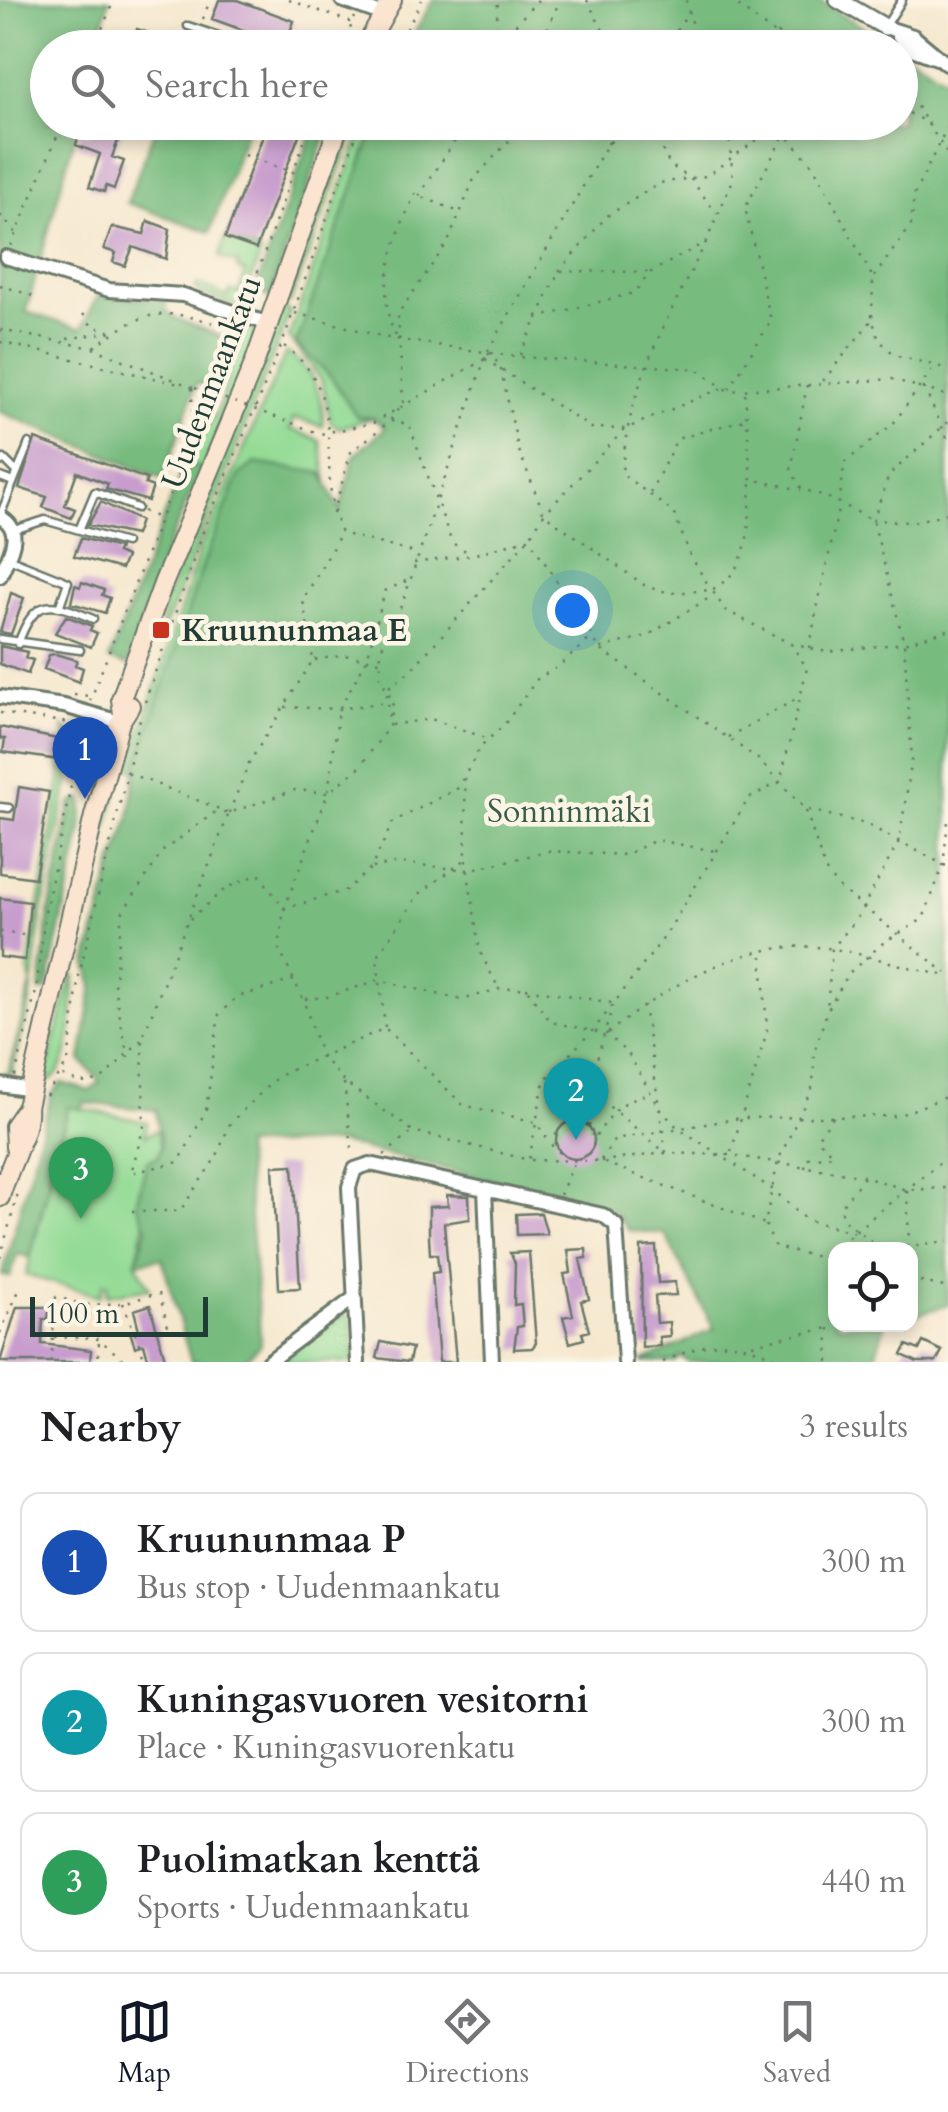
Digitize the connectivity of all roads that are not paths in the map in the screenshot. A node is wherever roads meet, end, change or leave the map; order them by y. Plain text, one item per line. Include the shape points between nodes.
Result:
1 (342, 0) edge
2 (838, 0) edge
3 (902, 0) edge
4 (386, 12) edge
5 (188, 26) road end
6 (199, 30) edge
7 (891, 30) joint
8 (918, 40) edge
9 (942, 61) edge
10 (334, 140) edge
11 (6, 257) road end
12 (269, 324) junction
13 (29, 443) dead end
14 (0, 462) edge
15 (17, 472) junction
16 (0, 477) edge
17 (13, 482) junction
18 (137, 508) road end
19 (0, 516) edge
20 (14, 530) junction
21 (80, 530) junction
22 (124, 543) dead end
23 (8, 558) junction
24 (0, 576) edge
25 (60, 605) junction
26 (94, 620) dead end
27 (0, 639) edge
28 (18, 644) junction
29 (80, 650) dead end
30 (0, 697) edge
31 (122, 718) junction
32 (0, 1085) edge
33 (34, 1101) junction
34 (485, 1190) junction
35 (0, 1197) edge
36 (354, 1298) junction
37 (268, 1362) edge
38 (358, 1362) edge
39 (492, 1362) edge
40 (625, 1362) edge

1 - 4 street
2 - 7 street
3 - 7 lane
5 - 6 lane
8 - 9 street
10 - 12 main road, Uudenmaankatu
11 - 12 street via 108,290 198,298
12 - 31 main road, Uudenmaankatu via 162,584 135,696
13 - 15 lane
14 - 15 lane
15 - 17 lane
16 - 17 lane
17 - 19 lane
18 - 21 lane via 95,492
19 - 20 street
20 - 21 lane via 45,520
20 - 23 street
21 - 22 lane
23 - 24 street
23 - 25 lane via 68,582
25 - 26 lane
25 - 28 lane via 28,615
27 - 28 lane
28 - 29 lane
30 - 31 street
31 - 33 main road, Uudenmaankatu via 90,831
32 - 33 street
33 - 35 main road, Uudenmaankatu
34 - 36 street via 370,1164 356,1169 349,1187
34 - 39 street
34 - 40 street via 603,1215 616,1225
36 - 37 street
36 - 38 street

